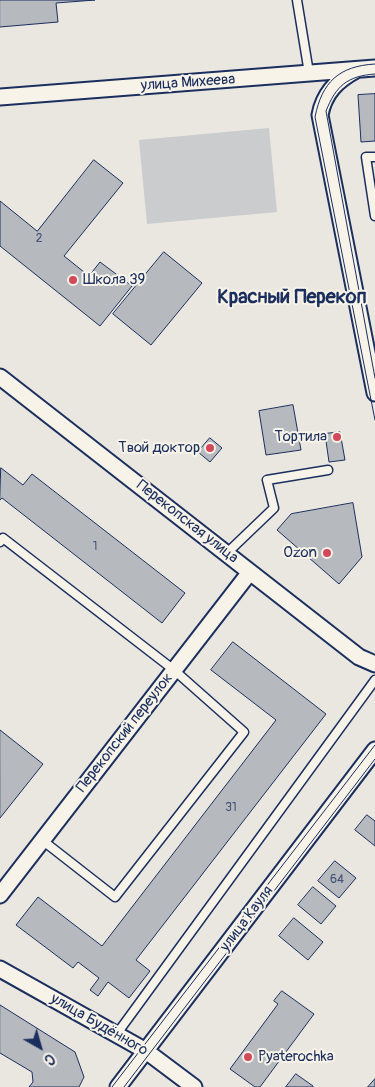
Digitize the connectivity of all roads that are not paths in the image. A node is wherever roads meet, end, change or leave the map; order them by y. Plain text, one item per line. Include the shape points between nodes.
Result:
1 (297, 0) edge
2 (375, 68) edge
3 (358, 69) junction
4 (309, 72) junction
5 (0, 97) edge
6 (375, 157) edge
7 (375, 216) edge
8 (0, 376) edge
9 (375, 393) edge
10 (328, 470) dead end
11 (0, 542) edge
12 (227, 554) junction
13 (250, 572) junction
14 (375, 664) edge
15 (174, 670) junction
16 (375, 680) edge
17 (375, 750) edge
18 (42, 840) junction
19 (0, 895) edge
20 (0, 969) edge
21 (116, 1035) junction
22 (146, 1051) junction
23 (118, 1087) edge
24 (194, 1087) edge

1 - 4 lane
2 - 3 street, улица Михеева
3 - 4 street, улица Михеева
3 - 9 street via 335,84 326,96 320,116
4 - 5 street, улица Михеева
6 - 7 lane via 366,157
8 - 12 street, Перекопская улица
10 - 12 lane via 267,480 274,508
11 - 15 lane via 3,538
12 - 13 street, Перекопская улица
13 - 14 street, Перекопская улица via 359,657
13 - 15 street, Перекопский переулок
15 - 18 street, Перекопский переулок
15 - 18 lane via 244,732 115,897
16 - 21 lane
17 - 22 street, улица Кауля
18 - 19 street, Перекопский переулок
20 - 21 street, улица Будённого
21 - 22 street, улица Будённого
22 - 23 street, улица Кауля
22 - 24 street, улица Будённого

